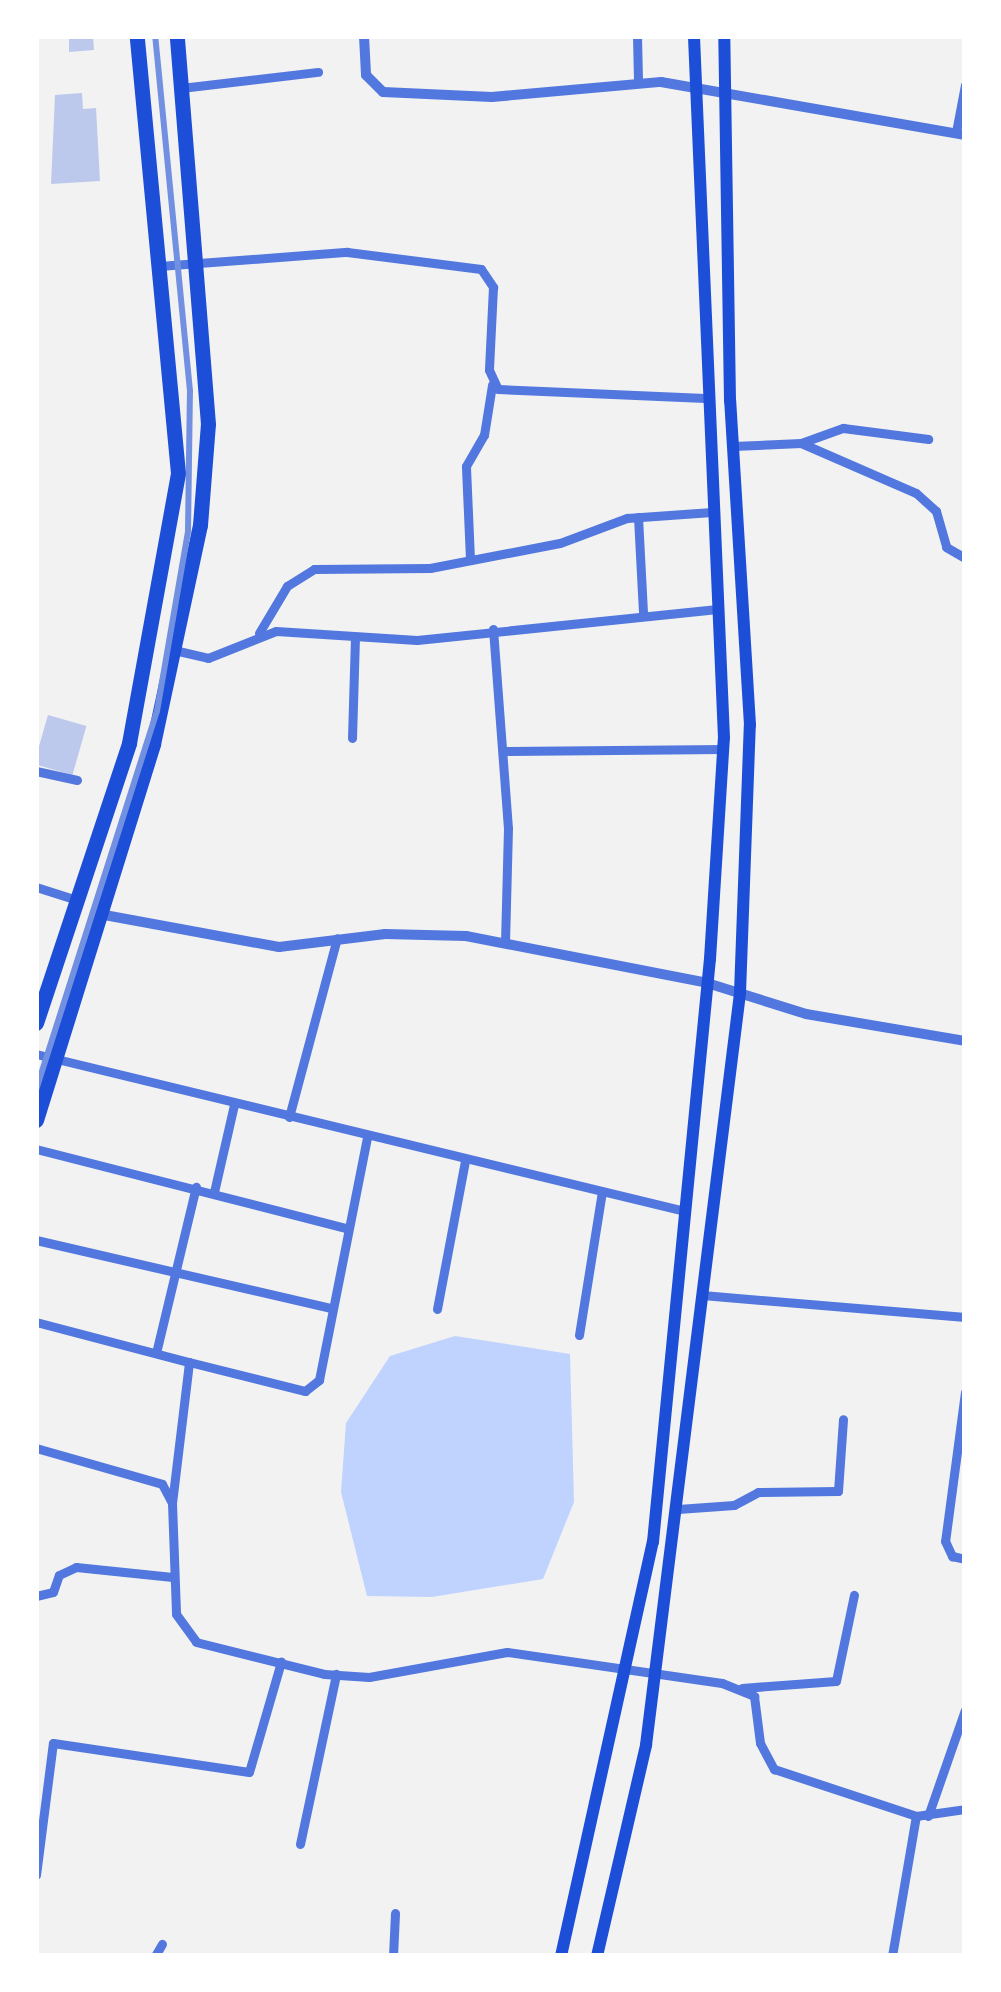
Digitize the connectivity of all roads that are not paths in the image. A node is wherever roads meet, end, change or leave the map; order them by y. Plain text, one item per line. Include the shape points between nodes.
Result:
1 (137, 36) edge
2 (177, 36) edge
3 (364, 36) edge
4 (637, 36) edge
5 (694, 36) edge
6 (724, 36) edge
7 (318, 72) dead end
8 (638, 80) junction
9 (965, 85) edge
10 (181, 88) junction
11 (696, 89) junction
12 (728, 92) junction
13 (960, 133) edge
14 (195, 263) junction
15 (159, 266) junction
16 (492, 385) junction
17 (705, 398) junction
18 (928, 439) dead end
19 (801, 443) junction
20 (733, 446) junction
21 (712, 512) junction
22 (638, 517) junction
23 (965, 558) edge
24 (470, 559) junction
25 (717, 608) junction
26 (744, 608) junction
27 (643, 614) junction
28 (494, 628) junction
29 (259, 633) junction
30 (355, 637) junction
31 (173, 650) junction
32 (352, 738) dead end
33 (723, 748) junction
34 (504, 751) junction
35 (36, 771) edge
36 (77, 781) dead end
37 (36, 887) edge
38 (77, 900) junction
39 (99, 914) junction
40 (337, 938) junction
41 (505, 942) junction
42 (707, 983) junction
43 (740, 993) junction
44 (36, 1023) edge
45 (965, 1042) edge
46 (36, 1054) edge
47 (55, 1059) junction
48 (234, 1105) junction
49 (290, 1117) junction
50 (36, 1120) edge
51 (367, 1138) junction
52 (36, 1149) edge
53 (465, 1161) junction
54 (196, 1187) junction
55 (214, 1192) junction
56 (602, 1192) junction
57 (685, 1211) junction
58 (711, 1218) junction
59 (347, 1228) junction
60 (36, 1240) edge
61 (177, 1271) junction
62 (701, 1295) junction
63 (332, 1307) junction
64 (437, 1309) dead end
65 (965, 1318) edge
66 (36, 1322) edge
67 (579, 1335) dead end
68 (157, 1354) junction
69 (189, 1362) junction
70 (965, 1392) edge
71 (843, 1419) dead end
72 (36, 1448) edge
73 (172, 1503) junction
74 (678, 1509) junction
75 (965, 1559) edge
76 (172, 1577) junction
77 (854, 1595) dead end
78 (36, 1596) edge
79 (280, 1662) junction
80 (624, 1671) junction
81 (336, 1674) junction
82 (655, 1676) junction
83 (742, 1688) junction
84 (965, 1710) edge
85 (965, 1809) edge
86 (916, 1816) junction
87 (928, 1816) junction
88 (300, 1844) dead end
89 (36, 1875) edge
90 (395, 1913) dead end
91 (161, 1944) dead end
92 (155, 1956) edge
93 (393, 1956) edge
94 (561, 1956) edge
95 (597, 1956) edge
96 (892, 1956) edge

1 - 15 highway
2 - 10 highway
3 - 8 street via 366,75 383,92 492,97
4 - 8 street
5 - 11 main road
6 - 12 main road
7 - 10 street
8 - 11 street
9 - 13 street
10 - 14 highway
11 - 12 street
11 - 17 main road
12 - 13 street
12 - 20 main road
14 - 15 street
14 - 16 street via 347,251 481,269 493,287
14 - 31 highway via 208,424 200,525
15 - 38 highway via 178,473 129,743
16 - 17 street
16 - 24 street via 484,435 466,466
17 - 21 main road
18 - 19 street via 843,428
19 - 20 street
19 - 23 street via 929,501 946,547
20 - 26 main road
21 - 22 street
21 - 25 main road
22 - 24 street
22 - 27 street
24 - 29 street via 314,569 287,586
25 - 26 main road
25 - 27 street
25 - 33 main road
26 - 43 main road via 751,819
27 - 28 street
28 - 30 street via 417,640
28 - 34 street
29 - 30 street
29 - 31 street via 208,658
30 - 32 street
31 - 39 highway
33 - 34 street
33 - 42 main road
34 - 41 street
35 - 36 street
37 - 38 street
38 - 44 highway
39 - 40 street via 279,947
39 - 47 highway
40 - 41 street via 423,933
40 - 49 street
41 - 42 street
42 - 43 street
42 - 57 main road
43 - 45 street via 806,1014
43 - 58 main road
46 - 47 street
47 - 48 street
47 - 50 highway
48 - 49 street
48 - 55 street
49 - 51 street
51 - 53 street
51 - 59 street
52 - 54 street
53 - 56 street
53 - 64 street
54 - 55 street
54 - 61 street
55 - 59 street
56 - 57 street
56 - 67 street
57 - 58 main road
57 - 80 main road via 653,1541
58 - 62 main road
59 - 63 street
60 - 61 street
61 - 63 street
61 - 68 street
62 - 65 street
62 - 74 main road
63 - 69 street via 320,1380 305,1391
66 - 68 street
68 - 69 street
69 - 73 street
70 - 75 street via 946,1540 952,1556
71 - 74 street via 838,1491 758,1492 734,1505
72 - 73 street via 147,1474
73 - 76 street
74 - 82 main road
76 - 78 street via 76,1567 59,1575 53,1592
76 - 79 street via 184,1633
77 - 83 street via 836,1681
79 - 81 street
79 - 89 street via 249,1772 52,1743
80 - 81 street via 508,1652 369,1677
80 - 82 street
80 - 94 main road
81 - 88 street
82 - 83 street
82 - 95 main road
83 - 86 street via 754,1696 760,1743 773,1769
84 - 87 street
85 - 87 street
86 - 87 street
86 - 96 street
90 - 93 street
91 - 92 street

